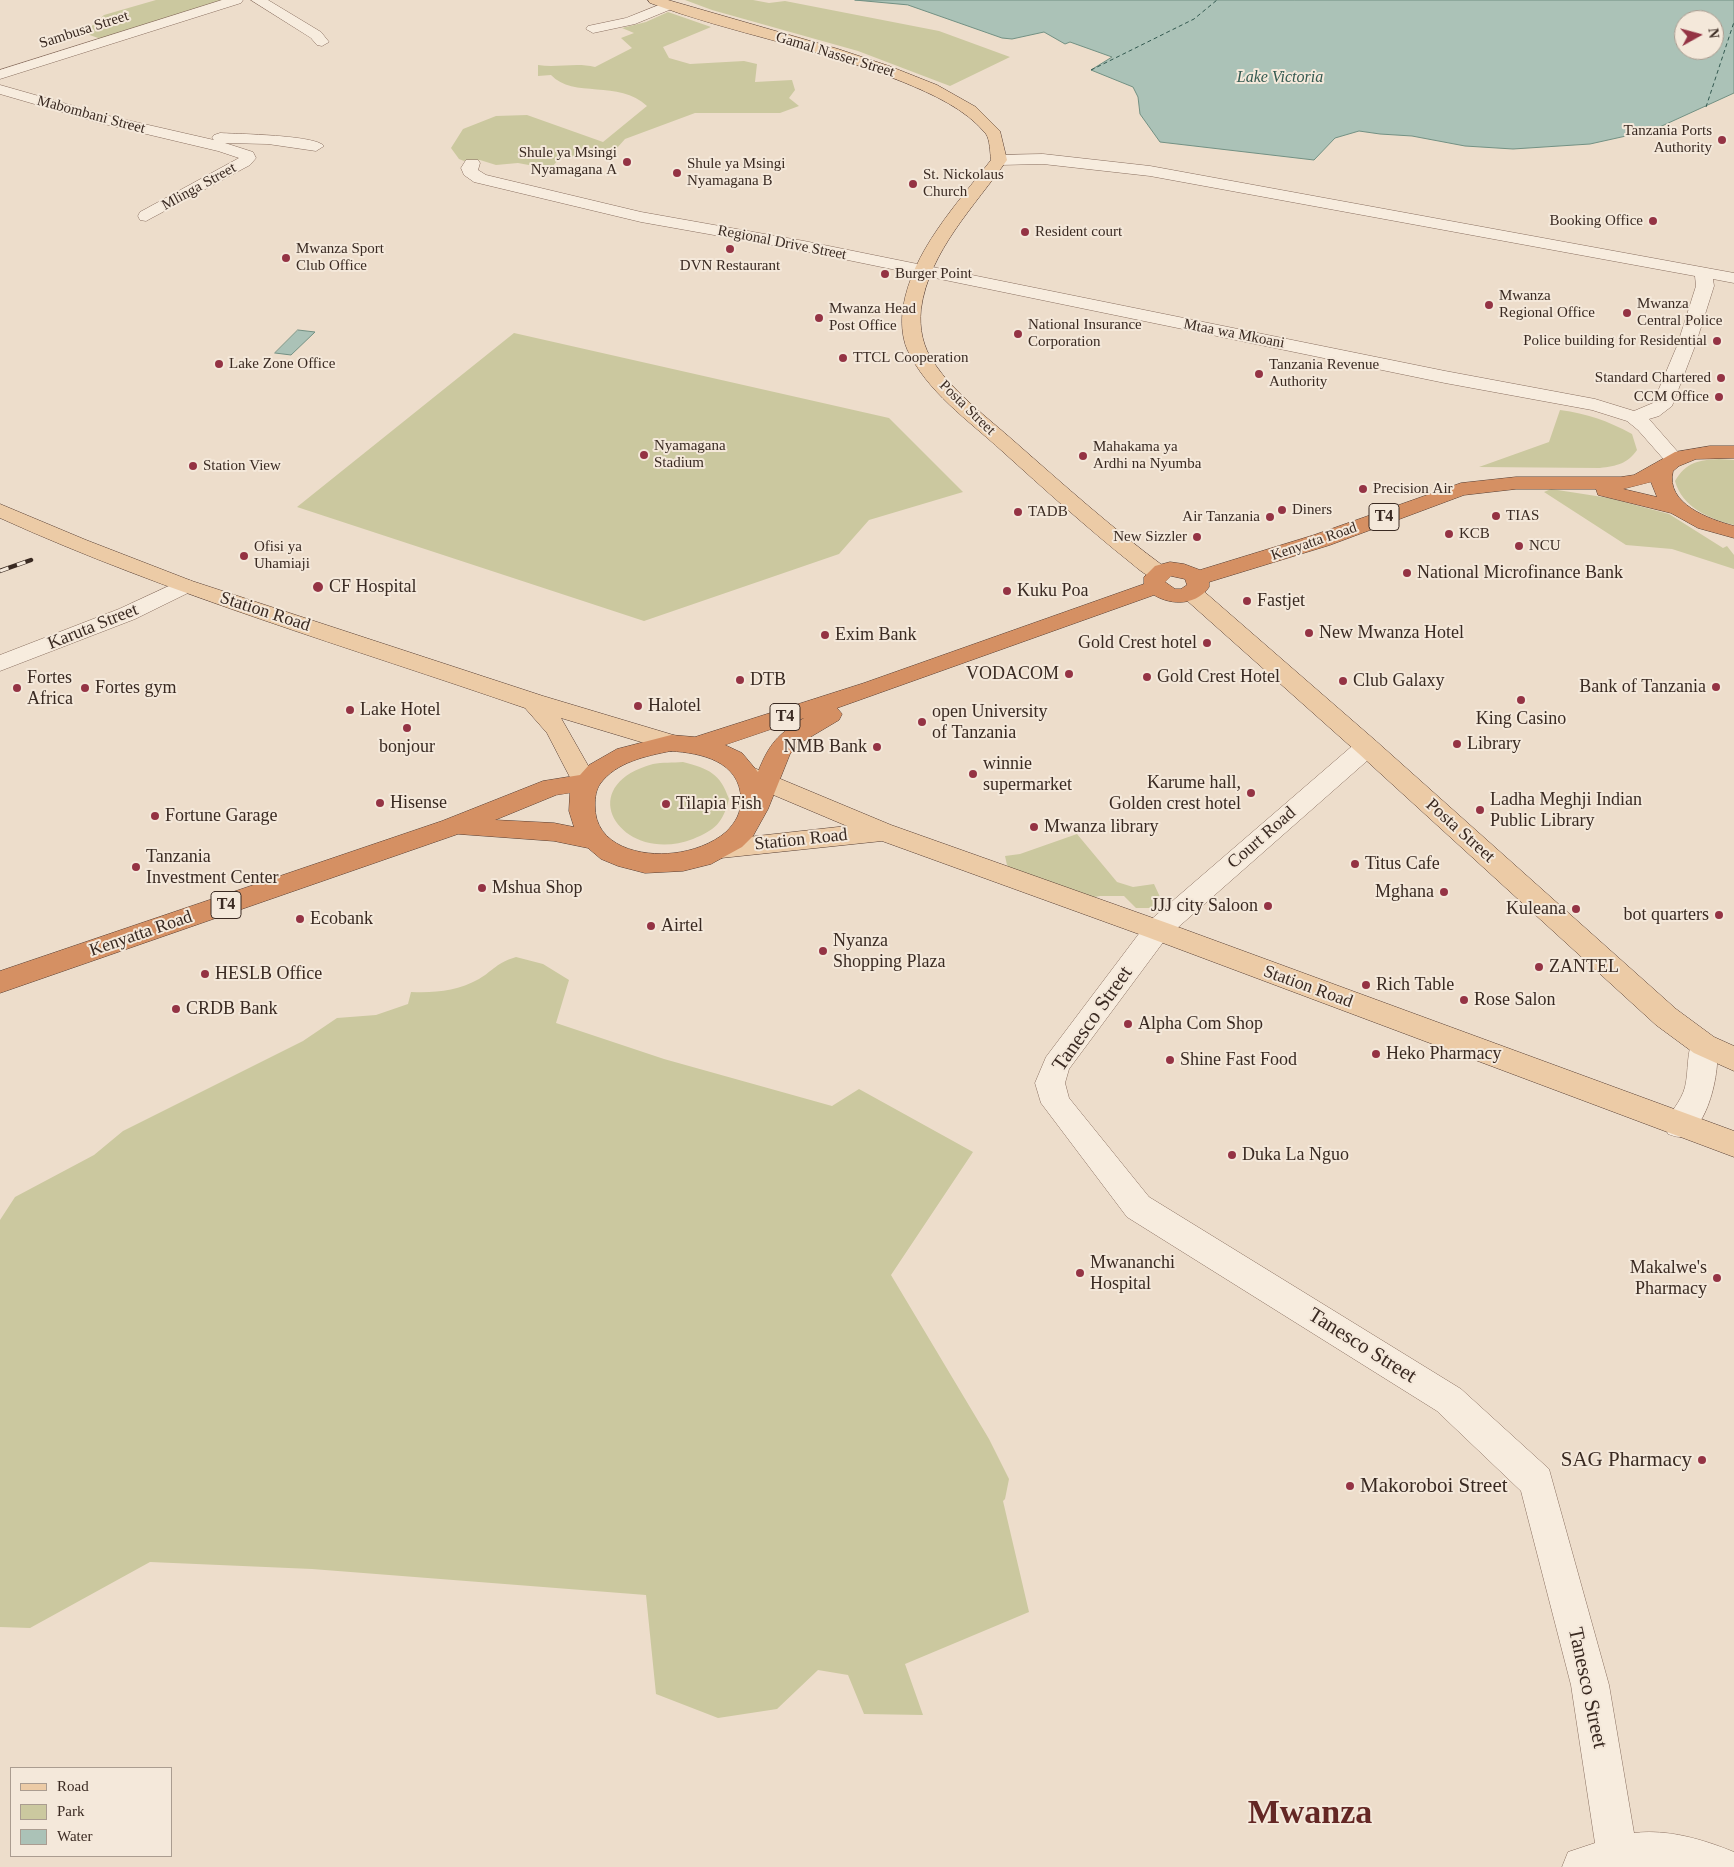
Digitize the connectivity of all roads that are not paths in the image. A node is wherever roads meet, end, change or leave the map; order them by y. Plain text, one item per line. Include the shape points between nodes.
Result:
1 (236, 0) edge
2 (258, 0) edge
3 (662, 3) edge
4 (593, 29) dead end
5 (322, 42) dead end
6 (0, 75) edge
7 (0, 89) edge
8 (226, 143) junction
9 (316, 146) dead end
10 (247, 155) joint
11 (999, 160) junction
12 (472, 163) dead end
13 (146, 216) dead end
14 (922, 271) junction
15 (1703, 273) junction
16 (1734, 278) edge
17 (1634, 417) junction
18 (1734, 452) edge
19 (1669, 464) junction
20 (1576, 485) junction
21 (1680, 509) junction
22 (0, 510) edge
23 (1698, 520) junction
24 (1734, 532) edge
25 (1734, 546) edge
26 (1157, 580) junction
27 (184, 586) junction
28 (1194, 586) junction
29 (0, 664) edge
30 (872, 688) junction
31 (534, 702) junction
32 (671, 743) junction
33 (698, 745) junction
34 (1366, 747) junction
35 (756, 777) junction
36 (585, 783) junction
37 (451, 827) junction
38 (882, 832) junction
39 (596, 841) junction
40 (721, 849) junction
41 (1157, 930) junction
42 (0, 982) edge
43 (1704, 1045) junction
44 (1734, 1059) edge
45 (1679, 1125) junction
46 (1734, 1144) edge
47 (1600, 1861) edge
48 (1720, 1867) edge

1 - 6 street, Sambusa Street
2 - 5 street via 316,35
3 - 4 street via 630,21
3 - 11 main road, Gamal Nasser Street via 859,60 938,92 970,111 992,131 1001,148
7 - 8 street, Mabombani Street via 72,111 183,138
8 - 9 street, Mabombani Street via 282,140
8 - 10 street, Mabombani Street
10 - 13 street, Mlinga Street via 244,162
11 - 14 main road, Posta Street
11 - 15 street via 1043,158 1150,171
12 - 14 street, Regional Drive Street via 470,172 480,179 641,217
14 - 17 street, Mtaa wa Mkoani via 1445,377 1595,404
14 - 26 main road, Posta Street via 912,308 911,326 916,349 931,372 956,399
15 - 16 street
15 - 17 street via 1705,286 1662,406
17 - 19 street, Mtaa wa Mkoani via 1645,426
18 - 19 highway, Kenyatta Road via 1693,452
19 - 20 highway, Kenyatta Road / T4 via 1639,480
19 - 21 highway via 1661,479 1665,494
20 - 21 highway, Kenyatta Road / T4
20 - 28 highway, Kenyatta Road / T4 via 1516,483 1461,489
21 - 23 highway
22 - 27 main road, Station Road via 78,545
23 - 24 highway
23 - 25 highway
26 - 28 highway, Kenyatta Road via 1167,594 1175,596
26 - 30 highway, T4
27 - 29 street, Karuta Street via 127,614
27 - 31 main road, Station Road
28 - 34 main road, Posta Street
30 - 33 highway, T4
30 - 35 highway, T4 via 793,736
31 - 32 main road, Station Road
31 - 36 main road via 557,729
32 - 33 highway, T4
32 - 36 highway, T4 via 645,747 622,756
33 - 35 highway, T4 via 721,752
34 - 41 street, Court Road
34 - 43 main road, Posta Street via 1666,1017
35 - 38 main road, Station Road
35 - 40 highway, T4 via 754,810 741,834
36 - 37 highway, Kenyatta Road / T4 via 552,787
36 - 39 highway, T4 via 584,824
37 - 39 highway, Kenyatta Road / T4 via 522,828
37 - 42 highway, Kenyatta Road / T4
38 - 40 main road, Station Road
38 - 41 main road, Station Road
39 - 40 highway, T4 via 615,854 632,860 668,864 696,859
41 - 45 main road, Station Road
41 - 47 street, Tanesco Street via 1056,1065 1050,1083 1056,1103 1138,1207 1449,1400 1536,1481 1590,1685
43 - 44 main road, Posta Street
43 - 45 street via 1702,1079 1694,1106
45 - 46 main road, Station Road
47 - 48 street via 1656,1851

